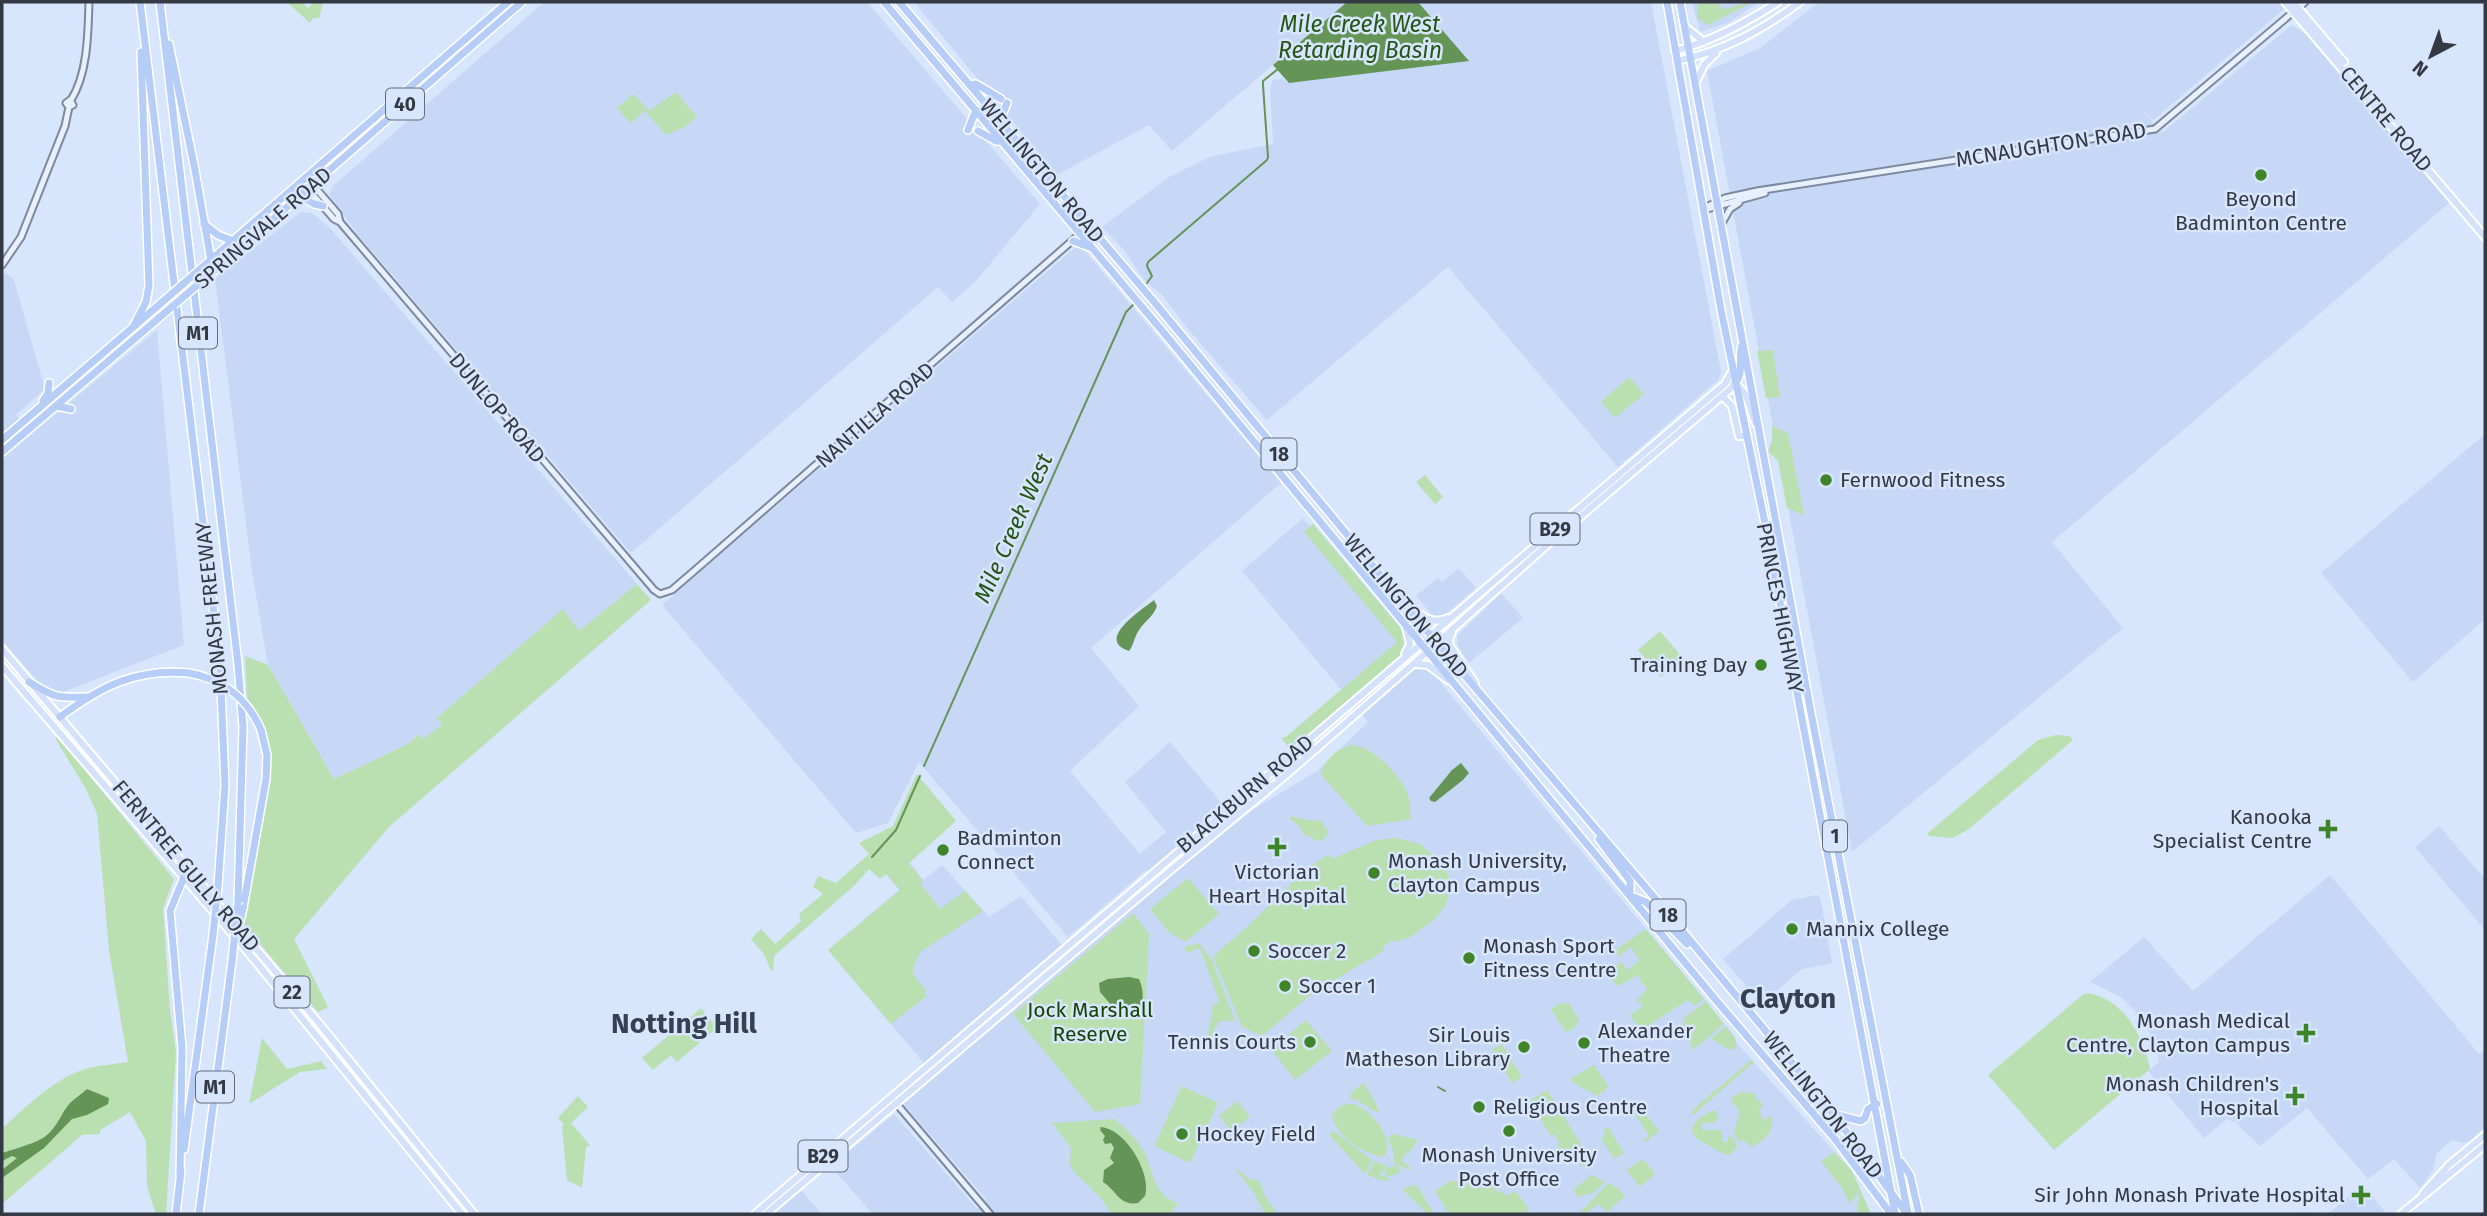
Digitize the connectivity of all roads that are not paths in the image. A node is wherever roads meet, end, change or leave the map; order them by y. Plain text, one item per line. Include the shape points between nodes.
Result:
1 (89, 2) edge
2 (140, 2) edge
3 (160, 2) edge
4 (508, 2) edge
5 (522, 2) edge
6 (884, 2) edge
7 (899, 2) edge
8 (1667, 2) edge
9 (1680, 2) edge
10 (1778, 2) edge
11 (1800, 2) edge
12 (2285, 2) edge
13 (2305, 2) edge
14 (2295, 7) edge
15 (141, 11) junction
16 (1684, 26) junction
17 (464, 40) junction
18 (1704, 42) junction
19 (470, 47) junction
20 (1689, 47) junction
21 (1720, 50) junction
22 (1675, 51) junction
23 (476, 54) dead end
24 (1692, 58) junction
25 (1677, 61) junction
26 (1695, 84) junction
27 (970, 85) junction
28 (976, 110) junction
29 (377, 113) junction
30 (1000, 120) junction
31 (385, 122) junction
32 (968, 130) dead end
33 (978, 131) dead end
34 (1003, 141) junction
35 (311, 187) junction
36 (1767, 191) junction
37 (300, 196) junction
38 (1745, 199) junction
39 (1718, 203) junction
40 (324, 206) junction
41 (1704, 209) junction
42 (1721, 219) junction
43 (340, 222) junction
44 (204, 224) junction
45 (1089, 226) junction
46 (1075, 227) junction
47 (2485, 230) edge
48 (1081, 234) junction
49 (1709, 236) junction
50 (2485, 237) edge
51 (233, 241) junction
52 (1072, 243) junction
53 (1093, 248) junction
54 (209, 262) junction
55 (150, 264) junction
56 (2, 265) edge
57 (210, 274) junction
58 (160, 305) junction
59 (174, 306) junction
60 (133, 327) junction
61 (1743, 342) junction
62 (1733, 370) junction
63 (49, 383) dead end
64 (1725, 384) junction
65 (1736, 384) junction
66 (1722, 396) junction
67 (1236, 401) junction
68 (56, 406) junction
69 (71, 409) dead end
70 (1227, 409) junction
71 (36, 411) junction
72 (1758, 429) junction
73 (1746, 436) junction
74 (2, 440) edge
75 (2, 453) edge
76 (1322, 506) junction
77 (1314, 514) junction
78 (1381, 576) junction
79 (657, 593) joint
80 (1416, 609) junction
81 (1453, 616) junction
82 (1405, 625) junction
83 (1422, 625) junction
84 (1454, 628) junction
85 (1431, 635) junction
86 (1437, 643) junction
87 (1421, 644) junction
88 (2, 649) edge
89 (1427, 652) junction
90 (1402, 659) junction
91 (2, 666) edge
92 (1410, 666) junction
93 (1463, 669) junction
94 (1447, 677) junction
95 (29, 682) junction
96 (88, 697) junction
97 (60, 717) junction
98 (1290, 756) junction
99 (1298, 764) junction
100 (1570, 799) junction
101 (184, 877) junction
102 (1630, 896) junction
103 (240, 905) junction
104 (1707, 963) junction
105 (894, 1100) junction
106 (1885, 1103) junction
107 (1874, 1104) junction
108 (1833, 1114) junction
109 (2485, 1135) edge
110 (2485, 1146) edge
111 (1898, 1158) junction
112 (180, 1175) junction
113 (1875, 1192) junction
114 (1891, 1193) junction
115 (2417, 1201) junction
116 (176, 1214) edge
117 (199, 1214) edge
118 (462, 1214) edge
119 (474, 1214) edge
120 (755, 1214) edge
121 (766, 1214) edge
122 (990, 1214) edge
123 (1884, 1214) edge
124 (1893, 1214) edge
125 (1908, 1214) edge
126 (1919, 1214) edge
127 (2401, 1214) edge

1 - 56 street via 82,67 65,126 21,237
2 - 15 highway, MONASH FREEWAY / M1
3 - 44 highway
3 - 103 highway, MONASH FREEWAY / M1 via 238,664 243,727
4 - 17 highway, SPRINGVALE ROAD / 40
5 - 19 highway, SPRINGVALE ROAD / 40
6 - 28 highway, WELLINGTON ROAD / 18
7 - 27 highway, WELLINGTON ROAD / 18
8 - 22 highway, PRINCES HIGHWAY / 1
9 - 16 highway, PRINCES HIGHWAY / 1
10 - 18 main road
11 - 21 main road
12 - 14 main road, CENTRE ROAD
13 - 14 street, MCNAUGHTON ROAD
14 - 36 street, MCNAUGHTON ROAD via 2155,129
14 - 47 main road, CENTRE ROAD
14 - 50 main road, CENTRE ROAD
15 - 55 highway
15 - 112 highway, MONASH FREEWAY / M1, bridge via 220,664 225,785 213,935
16 - 18 main road
16 - 20 highway, PRINCES HIGHWAY / 1
17 - 19 highway
17 - 29 highway, SPRINGVALE ROAD / 40
18 - 20 main road
19 - 23 highway
19 - 31 highway, SPRINGVALE ROAD / 40
20 - 22 main road
20 - 24 highway, PRINCES HIGHWAY / 1
21 - 24 main road
21 - 26 main road via 1704,65
22 - 25 highway, PRINCES HIGHWAY / 1
24 - 25 main road
24 - 26 highway, PRINCES HIGHWAY / 1
25 - 41 highway, PRINCES HIGHWAY / 1
26 - 39 highway, PRINCES HIGHWAY / 1
27 - 30 highway, WELLINGTON ROAD / 18
27 - 30 highway via 1004,101
28 - 32 highway
28 - 34 highway, WELLINGTON ROAD / 18
29 - 31 highway
29 - 51 highway, SPRINGVALE ROAD / 40
30 - 45 highway, WELLINGTON ROAD / 18
31 - 35 highway, SPRINGVALE ROAD / 40
33 - 34 highway
34 - 46 highway, WELLINGTON ROAD / 18
35 - 37 highway, SPRINGVALE ROAD / 40
35 - 40 street, DUNLOP ROAD
35 - 43 street, DUNLOP ROAD via 338,214
36 - 38 street, MCNAUGHTON ROAD
36 - 39 street, MCNAUGHTON ROAD
37 - 40 highway
37 - 57 highway, SPRINGVALE ROAD / 40
38 - 39 street, MCNAUGHTON ROAD
38 - 42 street
39 - 41 street, MCNAUGHTON ROAD
39 - 42 highway, PRINCES HIGHWAY / 1
40 - 43 street, DUNLOP ROAD
41 - 49 highway, PRINCES HIGHWAY / 1
42 - 49 highway via 1714,217
42 - 61 highway, PRINCES HIGHWAY / 1
43 - 79 street, DUNLOP ROAD
44 - 51 highway
44 - 54 highway
45 - 48 street, NANTILLA ROAD
45 - 67 highway, WELLINGTON ROAD / 18
46 - 48 highway, WELLINGTON ROAD / 18
46 - 52 highway
48 - 52 street, NANTILLA ROAD
48 - 53 highway, WELLINGTON ROAD / 18
49 - 62 highway, PRINCES HIGHWAY / 1
51 - 54 highway, SPRINGVALE ROAD / 40
52 - 53 highway
52 - 79 street, NANTILLA ROAD via 691,574 665,594
53 - 70 highway, WELLINGTON ROAD / 18
54 - 57 highway
54 - 58 highway, SPRINGVALE ROAD / 40, bridge
55 - 58 highway via 154,298
55 - 60 highway via 148,297
57 - 59 highway, SPRINGVALE ROAD / 40, bridge
58 - 59 highway, bridge
58 - 60 highway, SPRINGVALE ROAD / 40
59 - 68 highway, SPRINGVALE ROAD / 40
60 - 71 highway, SPRINGVALE ROAD / 40
61 - 65 highway
61 - 72 highway, PRINCES HIGHWAY / 1
62 - 64 main road, BLACKBURN ROAD / B29
62 - 65 highway, PRINCES HIGHWAY / 1
63 - 71 highway
64 - 65 main road
64 - 81 main road, BLACKBURN ROAD / B29
65 - 66 main road, BLACKBURN ROAD / B29
65 - 72 main road via 1745,393
65 - 73 highway, PRINCES HIGHWAY / 1
66 - 73 main road via 1732,406 1739,436
66 - 84 main road, BLACKBURN ROAD / B29
67 - 70 highway
67 - 76 highway, WELLINGTON ROAD / 18
68 - 69 highway
68 - 75 highway, SPRINGVALE ROAD / 40
70 - 77 highway, WELLINGTON ROAD / 18
71 - 74 highway, SPRINGVALE ROAD / 40
72 - 106 highway, PRINCES HIGHWAY / 1
73 - 107 highway, PRINCES HIGHWAY / 1
76 - 77 highway
76 - 78 highway, WELLINGTON ROAD / 18
77 - 82 highway, WELLINGTON ROAD / 18
78 - 80 main road
78 - 83 highway, WELLINGTON ROAD / 18
80 - 81 main road via 1432,622
80 - 83 main road
81 - 85 main road, BLACKBURN ROAD / B29
82 - 87 highway, WELLINGTON ROAD / 18
82 - 90 main road via 1410,645
83 - 85 highway, WELLINGTON ROAD / 18
84 - 86 main road, BLACKBURN ROAD / B29
84 - 93 main road via 1449,642
85 - 86 highway, WELLINGTON ROAD / 18
85 - 87 highway, BLACKBURN ROAD / B29
86 - 89 highway, BLACKBURN ROAD / B29
86 - 93 highway, WELLINGTON ROAD / 18
87 - 89 highway, WELLINGTON ROAD / 18
87 - 90 main road, BLACKBURN ROAD / B29
88 - 95 main road, FERNTREE GULLY ROAD / 22
89 - 92 main road, BLACKBURN ROAD / B29
89 - 94 highway, WELLINGTON ROAD / 18
90 - 98 main road, BLACKBURN ROAD / B29
91 - 101 main road, FERNTREE GULLY ROAD / 22
92 - 94 main road via 1425,663
92 - 99 main road, BLACKBURN ROAD / B29
93 - 94 highway
93 - 100 highway, WELLINGTON ROAD / 18
94 - 102 highway, WELLINGTON ROAD / 18
95 - 96 highway via 63,699
95 - 97 main road, FERNTREE GULLY ROAD / 22
96 - 97 highway
96 - 103 highway, bridge via 131,678 189,673 216,681 248,707 261,730 267,755
97 - 119 main road, FERNTREE GULLY ROAD / 22
98 - 99 main road
98 - 105 main road, BLACKBURN ROAD / B29
99 - 105 main road, BLACKBURN ROAD / B29
100 - 102 highway via 1628,877
100 - 104 highway, WELLINGTON ROAD / 18
101 - 112 highway via 170,912 182,1048
101 - 118 main road, FERNTREE GULLY ROAD / 22
102 - 104 highway via 1646,902
102 - 113 highway, WELLINGTON ROAD / 18
103 - 117 highway, MONASH FREEWAY / M1, bridge
104 - 108 highway, WELLINGTON ROAD / 18
105 - 120 main road, BLACKBURN ROAD / B29
105 - 121 main road, BLACKBURN ROAD / B29
105 - 122 street
106 - 107 highway
106 - 111 highway, PRINCES HIGHWAY / 1
107 - 108 highway via 1861,1121
107 - 114 highway, PRINCES HIGHWAY / 1
108 - 114 highway, WELLINGTON ROAD / 18
109 - 115 main road
110 - 115 main road
111 - 125 highway, 1
111 - 126 highway via 1909,1175
112 - 116 highway, MONASH FREEWAY / M1
113 - 123 highway
113 - 124 highway, WELLINGTON ROAD / 18
114 - 124 highway, PRINCES HIGHWAY / 1
114 - 125 highway, WELLINGTON ROAD / 18
115 - 127 main road

